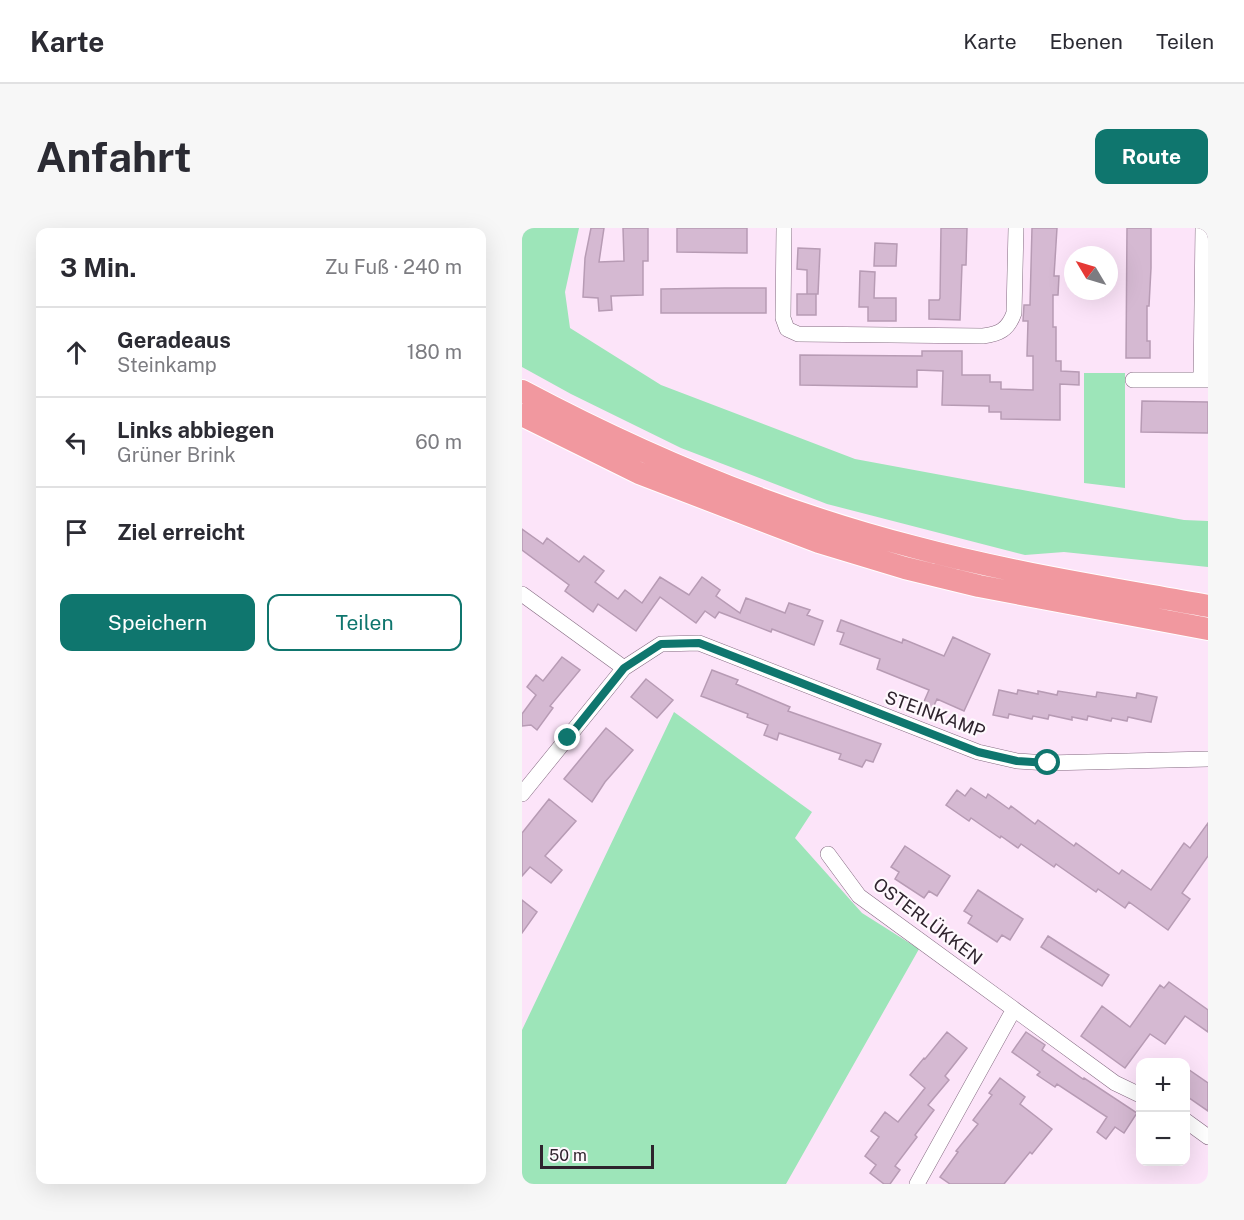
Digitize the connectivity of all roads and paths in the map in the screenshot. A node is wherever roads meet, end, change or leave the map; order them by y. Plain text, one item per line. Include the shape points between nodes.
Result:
1 (784, 228) edge
2 (1016, 228) edge
3 (1203, 228) edge
4 (1133, 380) dead end
5 (1205, 380) edge
6 (522, 391) edge
7 (522, 415) edge
8 (522, 594) edge
9 (1208, 596) edge
10 (1161, 597) junction
11 (1208, 606) edge
12 (1208, 629) edge
13 (624, 668) junction
14 (1208, 759) edge
15 (522, 794) edge
16 (828, 854) dead end
17 (1014, 1009) junction
18 (1136, 1093) edge
19 (1190, 1124) edge
20 (1208, 1137) edge
21 (917, 1184) edge

1 - 2 street via 783,318 787,329 798,334 983,336 1005,330 1014,314
3 - 5 street
4 - 5 street
6 - 10 highway via 727,486 826,521 1018,573
7 - 12 highway via 639,473 819,542 979,586
8 - 13 street
9 - 10 highway
10 - 11 highway
13 - 14 street, STEINKAMP via 661,644 699,643 978,752 1017,761
13 - 15 street
16 - 17 street, OSTERLÜKKEN via 859,896
17 - 18 street, OSTERLÜKKEN via 1115,1083
17 - 21 street
19 - 20 street

